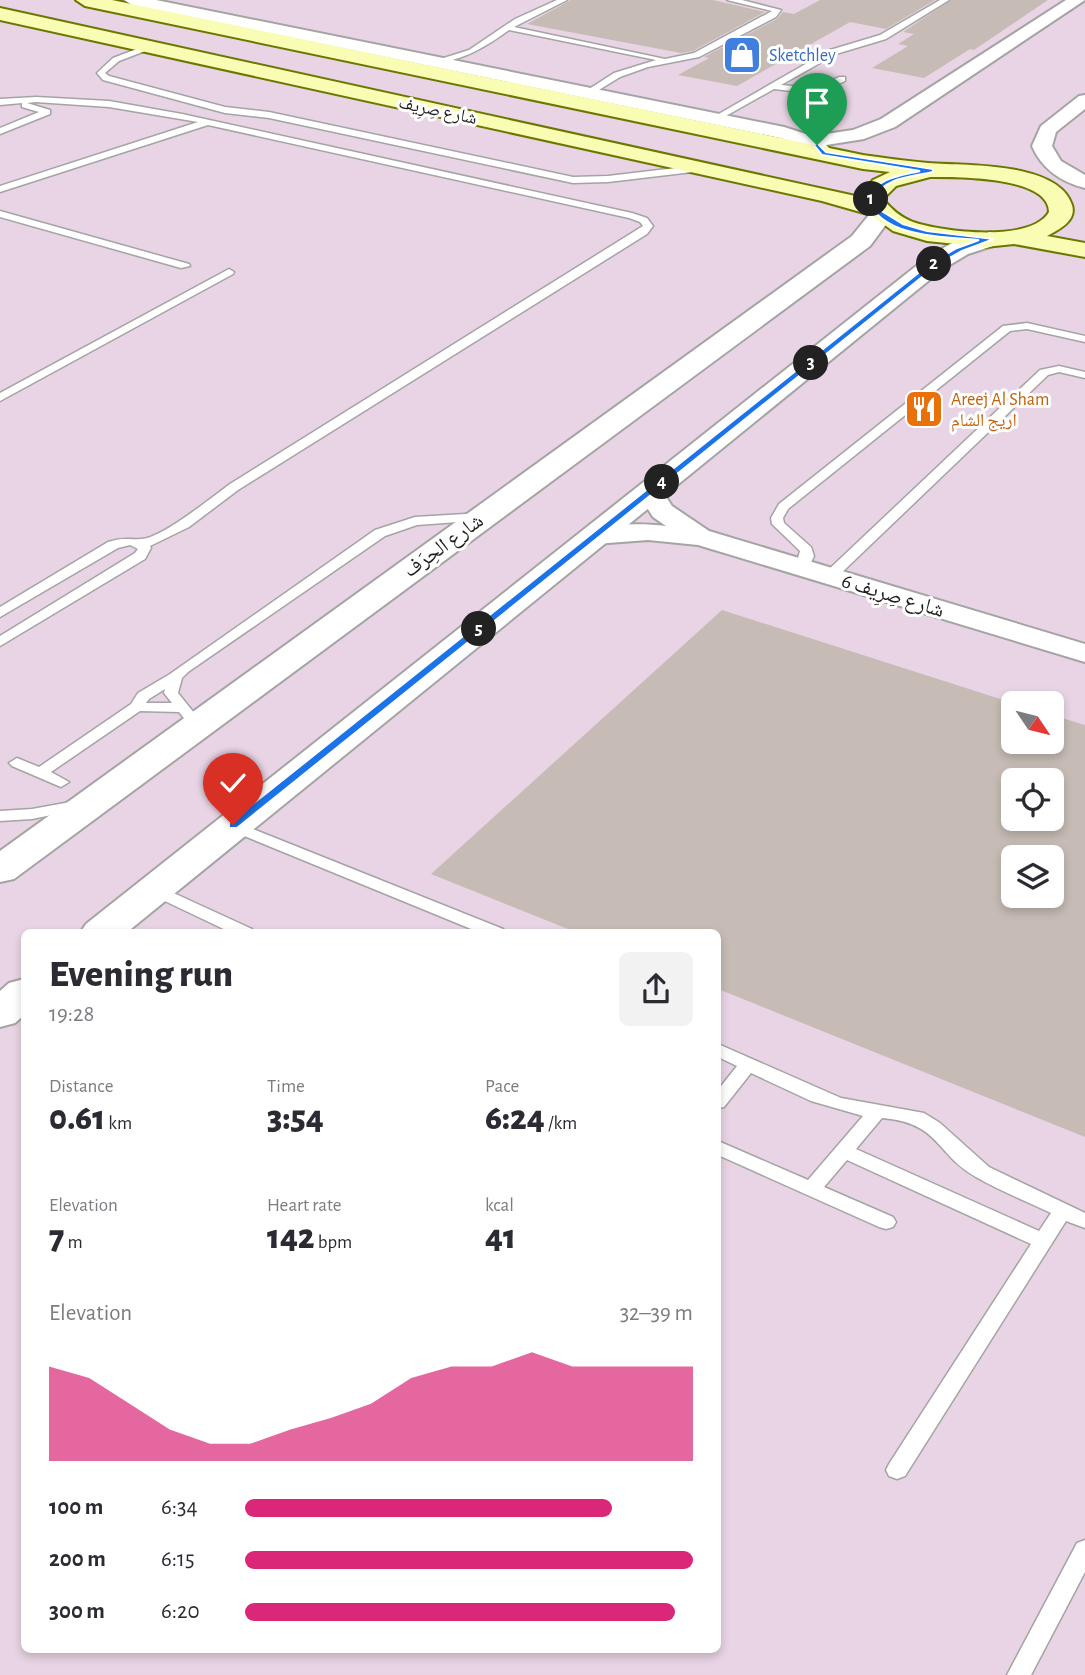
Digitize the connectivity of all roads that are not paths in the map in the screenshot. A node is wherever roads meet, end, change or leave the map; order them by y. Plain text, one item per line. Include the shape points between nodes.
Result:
1 (85, 0) edge
2 (132, 0) edge
3 (562, 0) edge
4 (731, 0) edge
5 (945, 0) edge
6 (1077, 0) edge
7 (0, 14) edge
8 (508, 28) junction
9 (150, 46) junction
10 (667, 60) junction
11 (435, 62) junction
12 (842, 79) dead end
13 (771, 86) junction
14 (589, 93) junction
15 (1085, 100) edge
16 (4, 102) edge
17 (24, 104) junction
18 (241, 112) junction
19 (0, 114) edge
20 (714, 119) junction
21 (208, 123) junction
22 (0, 131) edge
23 (818, 147) junction
24 (701, 168) junction
25 (930, 170) junction
26 (0, 189) edge
27 (1084, 193) edge
28 (1055, 195) junction
29 (878, 212) junction
30 (0, 214) edge
31 (1001, 238) junction
32 (1085, 250) edge
33 (185, 266) dead end
34 (229, 272) dead end
35 (1081, 336) edge
36 (1085, 375) edge
37 (0, 398) edge
38 (650, 492) junction
39 (482, 517) junction
40 (595, 536) junction
41 (701, 537) junction
42 (142, 544) junction
43 (802, 568) junction
44 (830, 576) junction
45 (0, 613) edge
46 (0, 642) edge
47 (1085, 653) edge
48 (175, 677) junction
49 (137, 707) junction
50 (189, 716) junction
51 (17, 763) dead end
52 (40, 773) junction
53 (61, 782) dead end
54 (99, 799) junction
55 (0, 816) edge
56 (233, 825) junction
57 (0, 870) edge
58 (155, 889) junction
59 (105, 929) edge
60 (238, 929) edge
61 (487, 929) edge
62 (21, 996) edge
63 (0, 1013) edge
64 (721, 1051) edge
65 (749, 1064) junction
66 (721, 1098) edge
67 (876, 1112) junction
68 (721, 1149) edge
69 (844, 1150) junction
70 (811, 1189) junction
71 (1063, 1210) junction
72 (1085, 1221) edge
73 (886, 1222) dead end
74 (1043, 1241) junction
75 (897, 1470) dead end
76 (1085, 1550) edge
77 (1019, 1675) edge

1 - 23 main road, شارع صِرِيف
2 - 11 street
3 - 8 lane
4 - 10 lane via 776,10 695,55
5 - 13 lane via 883,37 833,52
6 - 23 street via 888,123
7 - 9 main road, شارع صِرِيف
8 - 10 lane
8 - 11 lane via 473,53
9 - 18 lane via 103,67 101,73
9 - 24 main road, شارع صِرِيف
10 - 14 lane via 617,75
11 - 14 street
12 - 13 lane via 817,91
13 - 20 lane
14 - 20 street
15 - 27 street via 1048,130 1042,146 1053,164
16 - 17 lane
16 - 21 lane via 85,100
17 - 19 lane
17 - 22 lane via 47,112
18 - 21 lane
18 - 24 lane via 573,180
20 - 23 street via 794,135
21 - 26 lane
21 - 42 lane via 632,216 649,226 234,486 185,524
23 - 25 main road, شارع صِرِيف
24 - 29 main road, شارع صِرِيف via 827,195
25 - 28 main road via 990,172
25 - 29 main road via 887,180 875,189 870,199
27 - 28 main road
28 - 31 main road via 1062,206 1061,216 1052,225
29 - 31 main road, شارع صِرِيف via 900,226 927,233
29 - 39 street, شارع الحِرَف via 861,241
30 - 33 lane
31 - 32 main road
31 - 38 street via 959,249 934,264
34 - 37 lane
35 - 43 lane via 1027,326 1002,330 783,507 778,524 806,550
36 - 44 lane via 1059,369 1044,372
38 - 40 street
38 - 41 street, شارع صِرِيف 6 via 662,511
39 - 48 lane via 415,521 380,533
39 - 50 street, شارع الحِرَف
40 - 41 street, شارع صِرِيف 6 via 648,532
40 - 56 street
41 - 43 street, شارع صِرِيف 6
42 - 45 lane via 113,545
42 - 46 lane via 141,556
43 - 44 street, شارع صِرِيف 6
44 - 47 street, شارع صِرِيف 6
48 - 49 lane via 143,696
48 - 50 lane via 171,693
49 - 50 lane
49 - 52 lane
50 - 54 street, شارع الحِرَف
51 - 52 lane
52 - 53 lane
54 - 55 lane via 55,811
54 - 57 street, شارع الحِرَف
56 - 58 street
56 - 61 lane
58 - 59 street
58 - 60 lane
62 - 63 street
64 - 65 lane
65 - 66 lane
65 - 67 lane via 830,1101
67 - 69 lane
67 - 71 lane via 924,1121 982,1172
68 - 70 lane
69 - 70 lane
69 - 74 lane
70 - 73 lane
71 - 72 lane
71 - 74 lane
74 - 75 lane
76 - 77 lane

